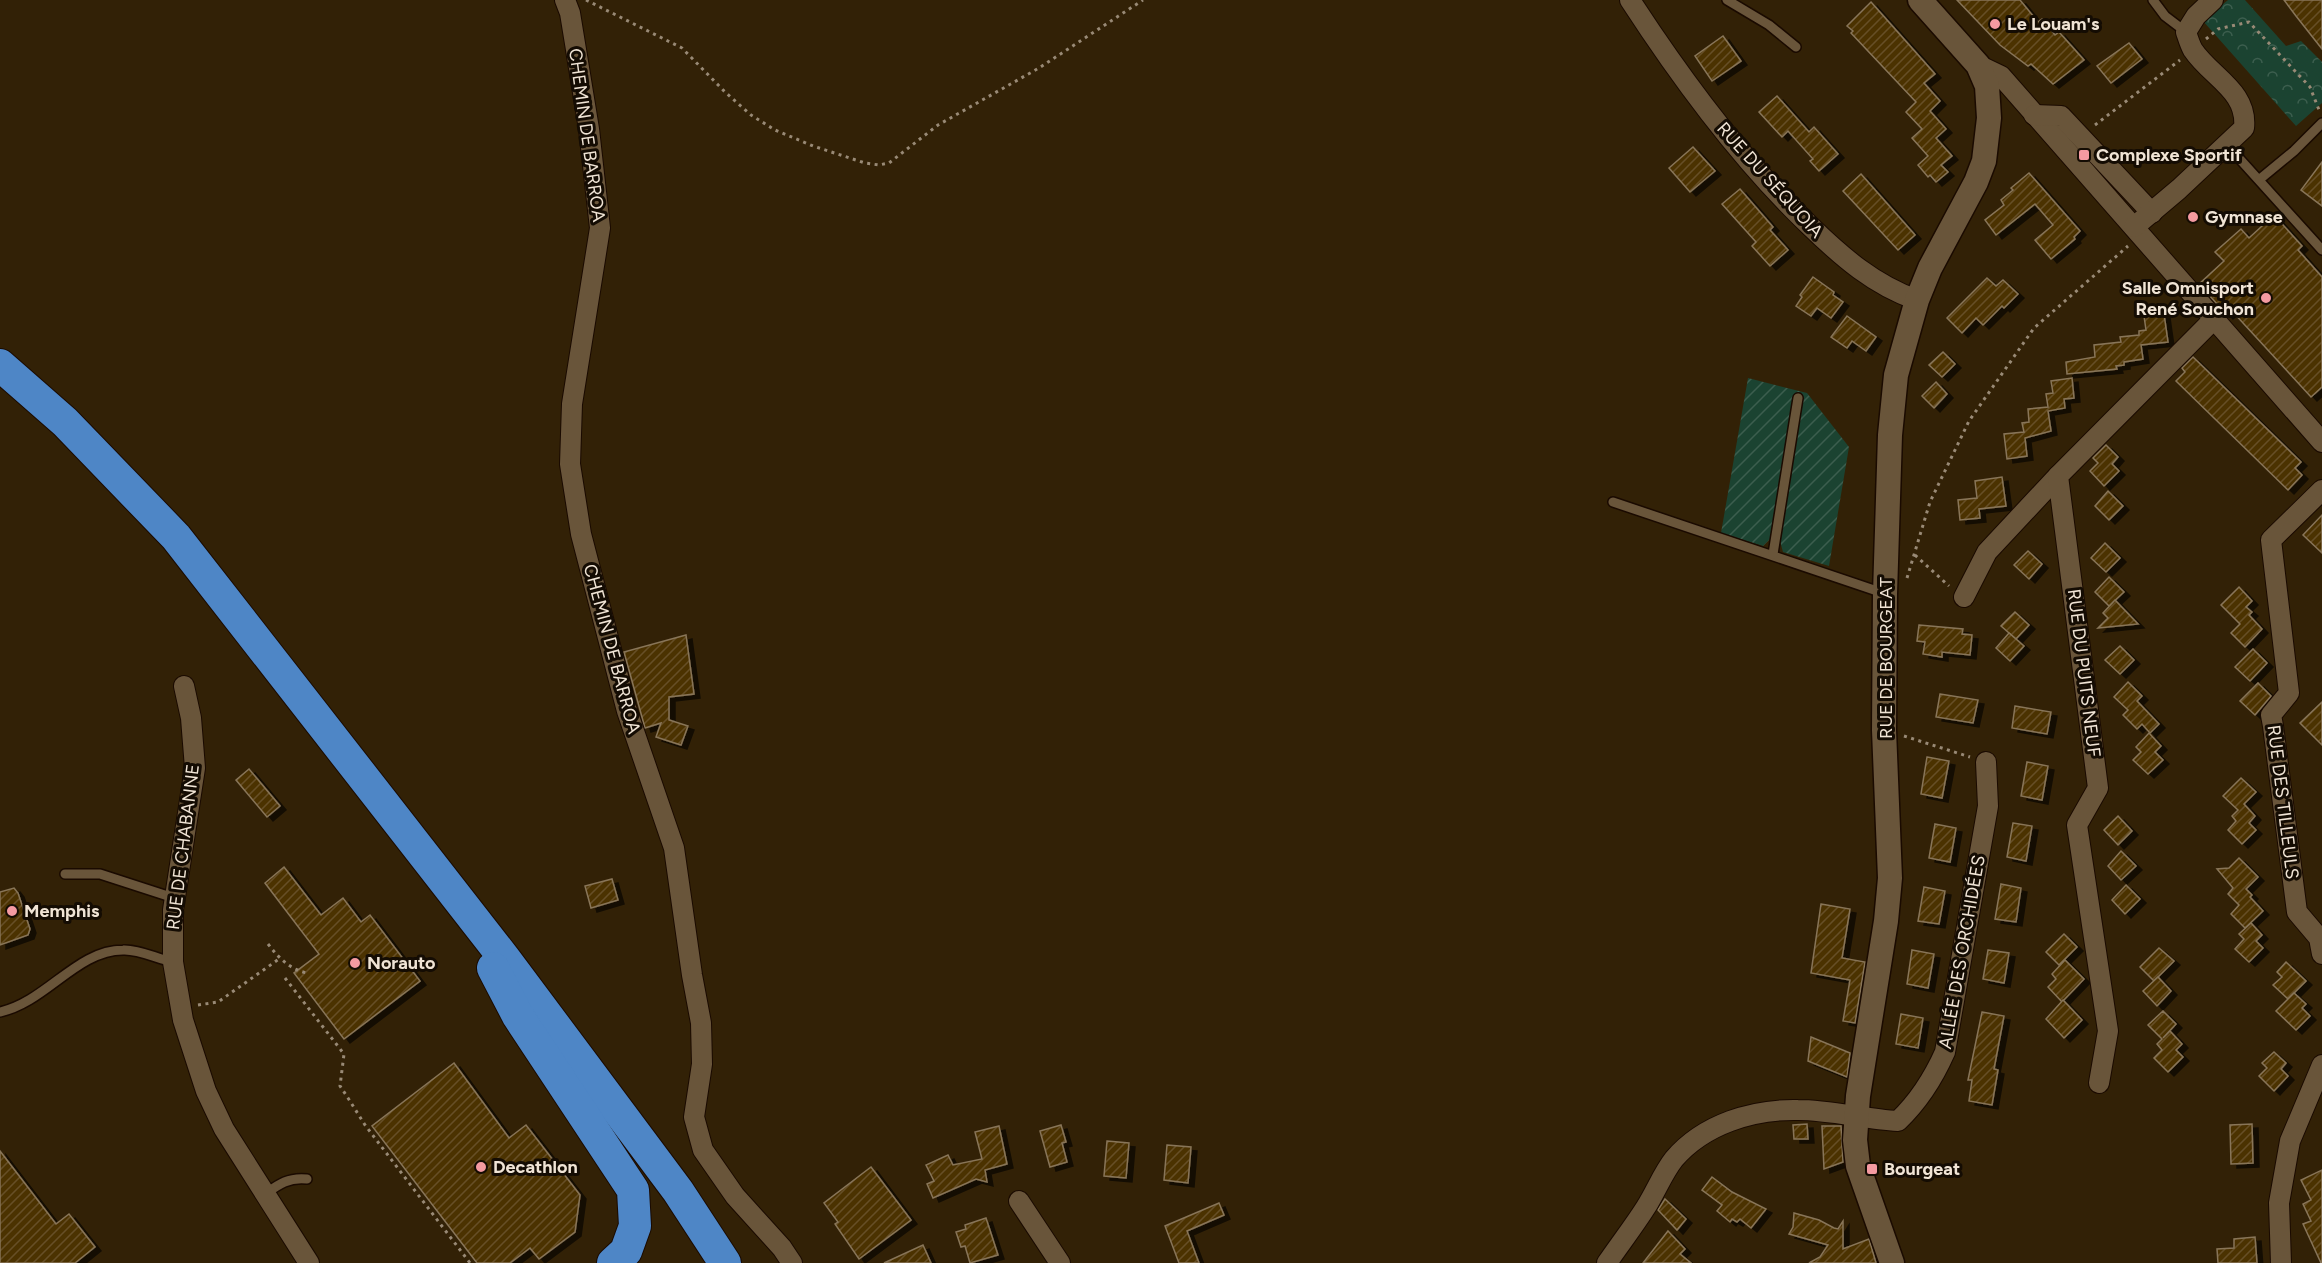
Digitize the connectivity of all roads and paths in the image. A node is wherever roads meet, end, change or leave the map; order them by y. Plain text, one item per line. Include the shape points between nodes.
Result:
1 (565, 0) edge
2 (586, 0) edge
3 (1143, 0) edge
4 (1630, 0) edge
5 (1727, 0) edge
6 (1920, 0) edge
7 (2153, 0) edge
8 (2213, 0) edge
9 (2186, 32) junction
10 (1796, 47) dead end
11 (1978, 65) junction
12 (2034, 115) junction
13 (2322, 123) edge
14 (2228, 146) junction
15 (2260, 179) junction
16 (2152, 213) junction
17 (2137, 231) junction
18 (2322, 250) edge
19 (1917, 300) junction
20 (2213, 320) junction
21 (0, 365) edge
22 (0, 391) edge
23 (1798, 398) dead end
24 (2322, 442) edge
25 (2058, 476) junction
26 (2322, 490) edge
27 (1613, 502) dead end
28 (1773, 554) junction
29 (1915, 555) junction
30 (1941, 579) dead end
31 (1885, 594) junction
32 (1964, 597) dead end
33 (184, 686) dead end
34 (1884, 730) junction
35 (1986, 762) joint
36 (65, 874) dead end
37 (174, 898) junction
38 (268, 944) dead end
39 (2322, 954) edge
40 (279, 959) junction
41 (173, 962) junction
42 (493, 967) junction
43 (307, 973) dead end
44 (285, 978) dead end
45 (193, 1005) dead end
46 (0, 1012) edge
47 (2322, 1065) edge
48 (2099, 1083) dead end
49 (1856, 1116) junction
50 (307, 1179) dead end
51 (265, 1194) junction
52 (1019, 1201) dead end
53 (715, 1255) edge
54 (309, 1263) edge
55 (470, 1263) edge
56 (613, 1263) edge
57 (732, 1263) edge
58 (792, 1263) edge
59 (1060, 1263) edge
60 (1607, 1263) edge
61 (1892, 1263) edge
62 (2282, 1263) edge

1 - 58 street, CHEMIN DE BARROA via 589,129 600,228 572,404 570,464 581,534 627,711 674,848 701,1023 702,1064 694,1117 703,1150 735,1196
2 - 3 path via 682,48 751,115 775,130 879,165 889,163 938,125 1040,68
4 - 19 street, RUE DU SÉQUOIA via 1741,153 1786,204 1864,274
5 - 10 lane
6 - 11 street
7 - 9 lane via 2165,16
8 - 9 street via 2196,15
9 - 14 street via 2193,50 2238,99 2246,115 2244,128
11 - 12 street via 2001,76
11 - 19 street, RUE DE BOURGEAT via 1987,86 1989,118 1984,161
12 - 16 street via 2061,116
12 - 17 street
13 - 15 lane
14 - 15 lane
14 - 16 street
15 - 18 lane
16 - 17 street
17 - 20 street
17 - 29 path via 2034,328 1969,421 1930,502
19 - 31 street, RUE DE BOURGEAT via 1896,375
20 - 24 street
20 - 25 street
21 - 53 highway via 65,422 176,537 250,628 505,958 678,1191
22 - 42 highway via 164,550 246,649
23 - 28 lane
25 - 32 street via 1987,552
25 - 48 street, RUE DU PUITS NEUF via 2098,788 2077,825 2108,1031
26 - 39 street, RUE DES TILLEULS via 2271,540 2289,693 2271,715 2297,912 2319,938
27 - 28 lane
28 - 31 lane
29 - 30 path
29 - 31 path via 1899,593
31 - 34 street, RUE DE BOURGEAT
33 - 37 street, RUE DE CHABANNE via 195,768
34 - 35 path
34 - 49 street, RUE DE BOURGEAT via 1890,878
35 - 49 street, ALLÉE DES ORCHIDÉES via 1988,806 1945,1052 1916,1104 1898,1121
36 - 37 lane via 100,874
37 - 41 street, RUE DE CHABANNE
38 - 40 path
40 - 43 path
40 - 45 path via 218,1002
41 - 46 lane via 126,949 105,953 81,964 31,1000
41 - 51 street, RUE DE CHABANNE via 183,1020 206,1091 224,1129
42 - 53 highway
42 - 56 highway via 518,1016 633,1190 635,1226 626,1251
44 - 55 path via 344,1054 340,1086 353,1107
47 - 62 street via 2290,1141 2279,1203
49 - 60 street via 1796,1109 1755,1113 1720,1125 1692,1141 1673,1160
49 - 61 street, RUE DE BOURGEAT via 1858,1166
50 - 51 lane via 286,1180
51 - 54 street, RUE DE CHABANNE
52 - 59 street
53 - 57 highway

